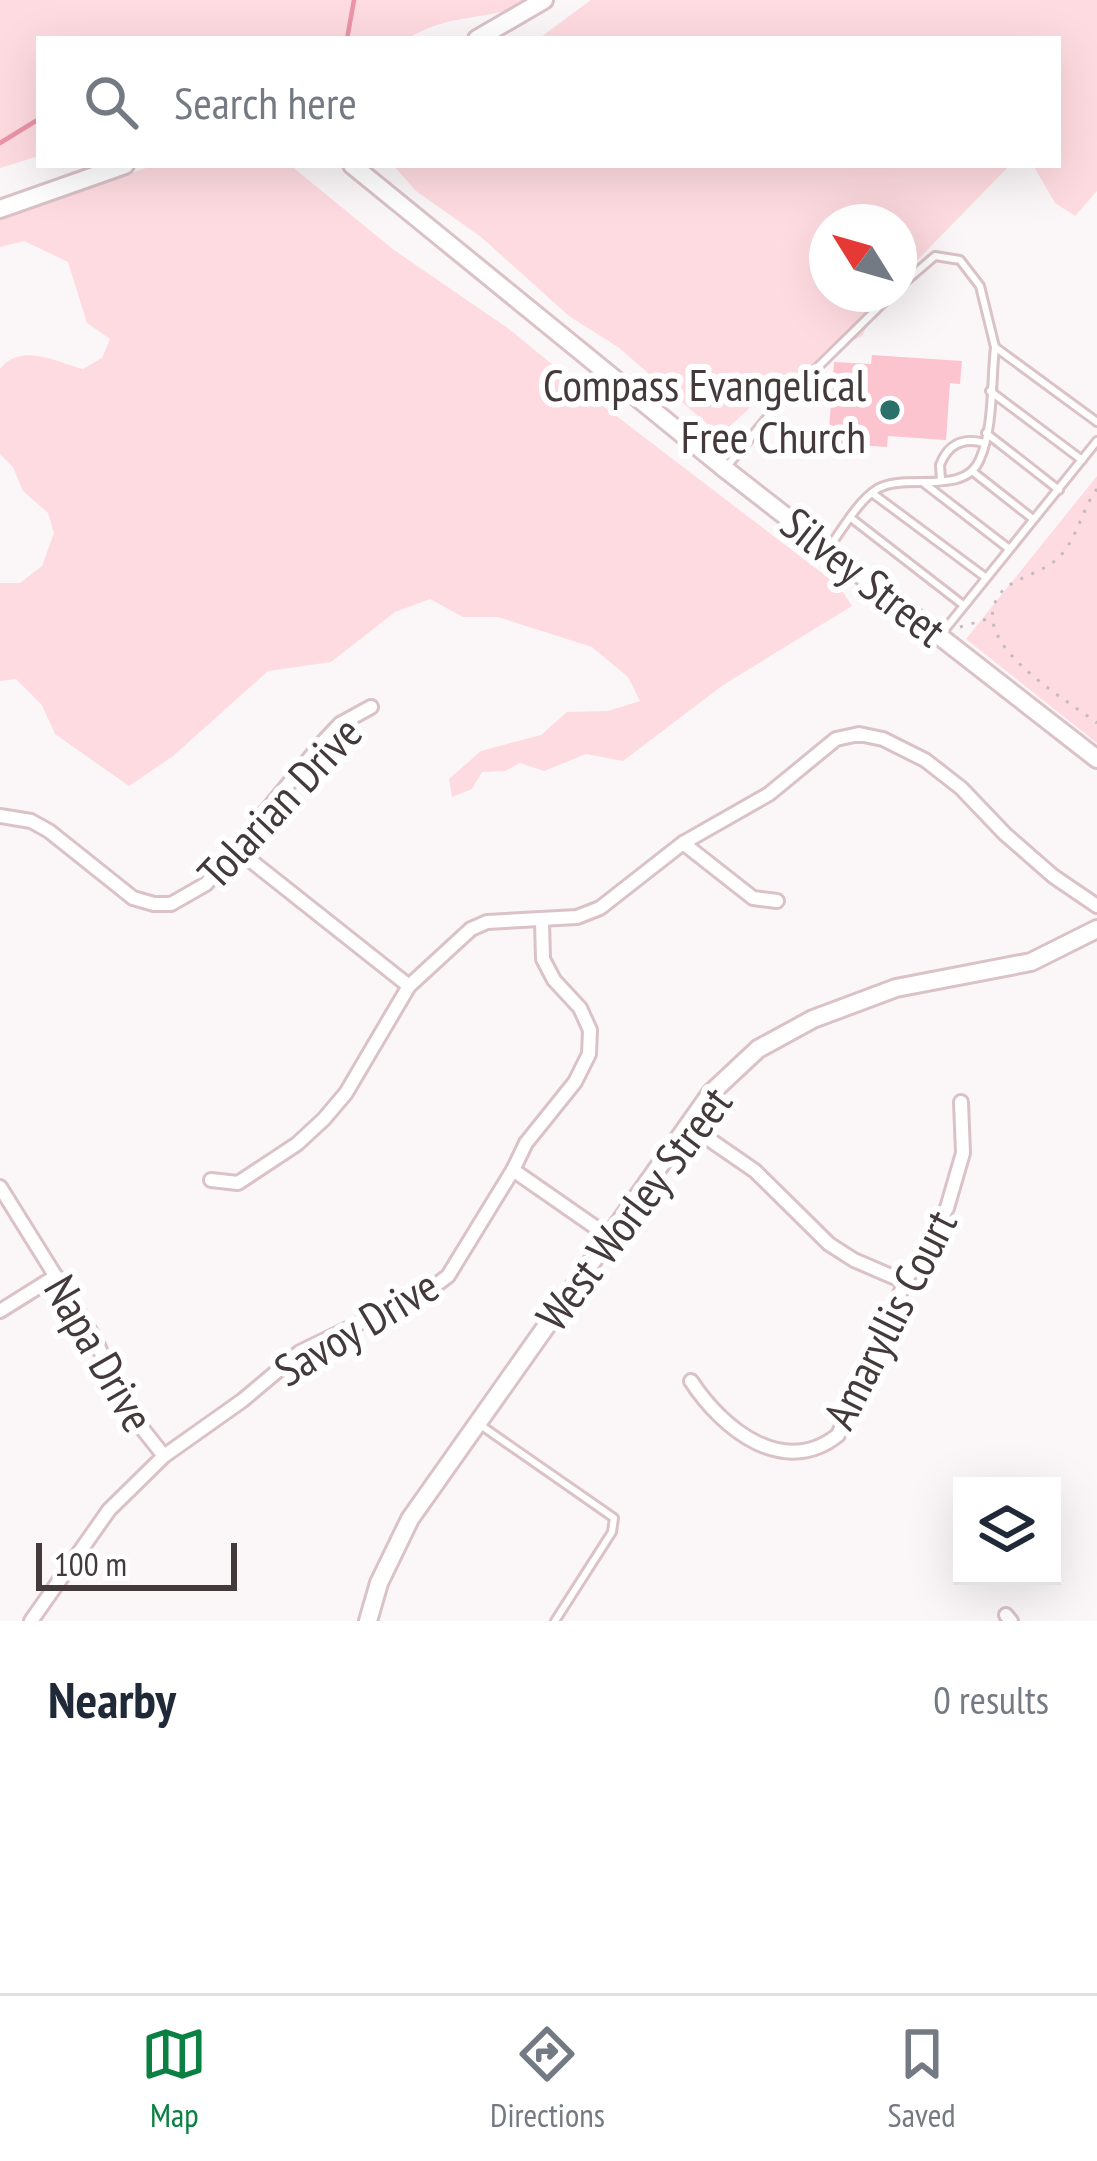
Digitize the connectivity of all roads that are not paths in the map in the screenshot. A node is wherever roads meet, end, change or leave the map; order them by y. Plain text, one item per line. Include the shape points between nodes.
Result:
1 (544, 0) edge
2 (483, 36) edge
3 (116, 168) edge
4 (356, 168) edge
5 (0, 209) edge
6 (917, 271) edge
7 (874, 312) edge
8 (994, 347) junction
9 (990, 391) junction
10 (1097, 422) edge
11 (985, 438) junction
12 (1097, 441) edge
13 (1082, 460) junction
14 (725, 469) junction
15 (971, 471) junction
16 (941, 480) junction
17 (922, 481) junction
18 (1059, 490) junction
19 (872, 494) junction
20 (850, 518) junction
21 (1033, 519) junction
22 (1008, 548) junction
23 (828, 549) junction
24 (985, 577) junction
25 (963, 605) junction
26 (945, 640) junction
27 (370, 707) dead end
28 (1097, 759) edge
29 (0, 816) edge
30 (682, 843) junction
31 (236, 849) junction
32 (777, 901) dead end
33 (1097, 906) edge
34 (542, 921) junction
35 (1097, 929) edge
36 (409, 986) junction
37 (961, 1102) dead end
38 (687, 1124) junction
39 (514, 1170) junction
40 (212, 1180) dead end
41 (0, 1187) edge
42 (608, 1236) junction
43 (56, 1276) junction
44 (905, 1282) junction
45 (0, 1311) edge
46 (691, 1382) dead end
47 (476, 1422) junction
48 (164, 1456) junction
49 (31, 1621) edge
50 (368, 1621) edge
51 (554, 1621) edge

1 - 2 street
3 - 5 street
4 - 14 street, Silvey Street
6 - 8 lane via 935,256 960,260 980,286
7 - 14 lane
8 - 9 lane
8 - 10 lane
9 - 11 lane
9 - 13 lane
11 - 15 lane
11 - 16 lane via 947,451
11 - 18 lane
12 - 13 lane
13 - 18 lane
14 - 23 street, Silvey Street
15 - 16 lane
15 - 21 lane
16 - 17 lane
17 - 19 lane
17 - 22 lane
18 - 21 lane
19 - 20 lane
19 - 24 lane
20 - 23 lane
20 - 25 lane
21 - 22 lane
22 - 24 lane
23 - 26 street, Silvey Street
24 - 25 lane
25 - 26 lane
26 - 28 street, Silvey Street
27 - 31 street, Tolarian Drive via 332,733
29 - 31 street, Tolarian Drive via 49,831 133,898 154,904 191,896
30 - 32 street via 753,898
30 - 33 street via 769,794 836,740 859,734 925,760
30 - 34 street via 600,908
31 - 36 street
34 - 36 street via 471,929
34 - 39 street, Savoy Drive via 543,959 580,1008 590,1054
35 - 38 street, West Worley Street via 1031,962 896,988 813,1019 758,1049
36 - 40 street via 324,1119 238,1183
37 - 44 street, Amaryllis Court via 958,1177
38 - 42 street, West Worley Street
38 - 44 street via 755,1171 829,1244
39 - 42 street
39 - 48 street, Savoy Drive via 448,1276 300,1352
41 - 43 street, Napa Drive
42 - 47 street, West Worley Street
43 - 45 street
43 - 48 street, Napa Drive via 122,1402
44 - 46 street, Amaryllis Court via 850,1415 823,1447 803,1454 763,1446
47 - 50 street, West Worley Street via 410,1519
47 - 51 lane via 614,1518
48 - 49 street, Savoy Drive via 109,1510

